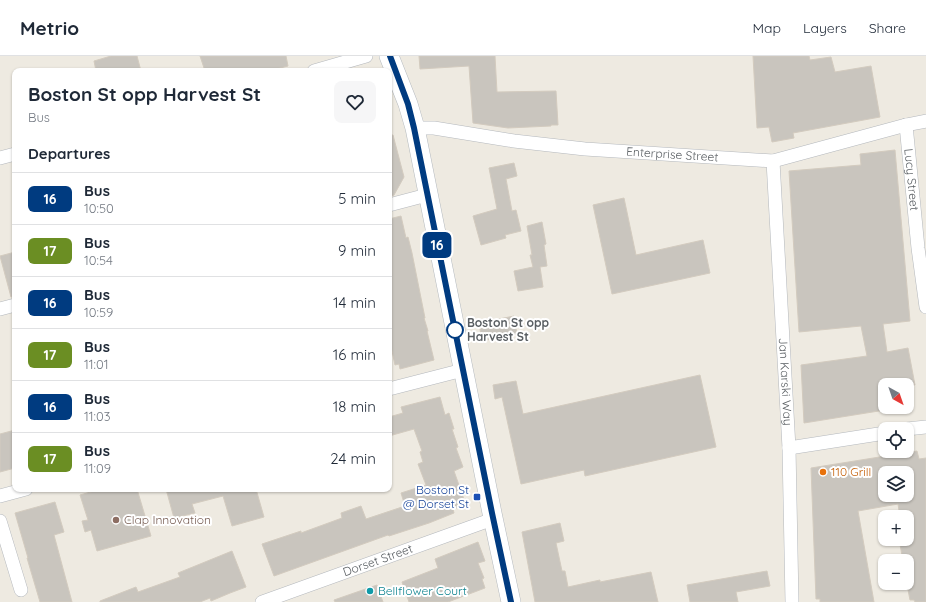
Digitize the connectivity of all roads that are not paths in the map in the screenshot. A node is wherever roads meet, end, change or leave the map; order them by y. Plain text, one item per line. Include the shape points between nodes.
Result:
1 (366, 56) edge
2 (390, 56) edge
3 (324, 68) edge
4 (926, 122) edge
5 (906, 125) junction
6 (414, 128) junction
7 (12, 155) edge
8 (0, 158) edge
9 (773, 161) junction
10 (427, 195) junction
11 (392, 204) edge
12 (12, 306) edge
13 (926, 306) edge
14 (0, 309) edge
15 (463, 370) junction
16 (392, 388) edge
17 (926, 427) edge
18 (914, 428) edge
19 (878, 434) edge
20 (788, 448) junction
21 (15, 492) edge
22 (0, 496) edge
23 (493, 519) junction
24 (0, 521) edge
25 (21, 590) dead end
26 (262, 602) edge
27 (511, 602) edge
28 (792, 602) edge

1 - 3 street
2 - 6 main road
4 - 5 street, Enterprise Street
5 - 9 street, Enterprise Street
5 - 13 street, Lucy Street
6 - 9 street, Enterprise Street via 434,128 514,142 585,149
6 - 10 main road
7 - 8 street
9 - 20 street, Jan Karski Way
10 - 11 street
10 - 15 main road
12 - 14 street
15 - 16 street
15 - 23 main road
17 - 18 street
19 - 20 street
20 - 28 street, Jan Karski Way
21 - 22 street
23 - 26 street, Dorset Street
23 - 27 main road
24 - 25 street

